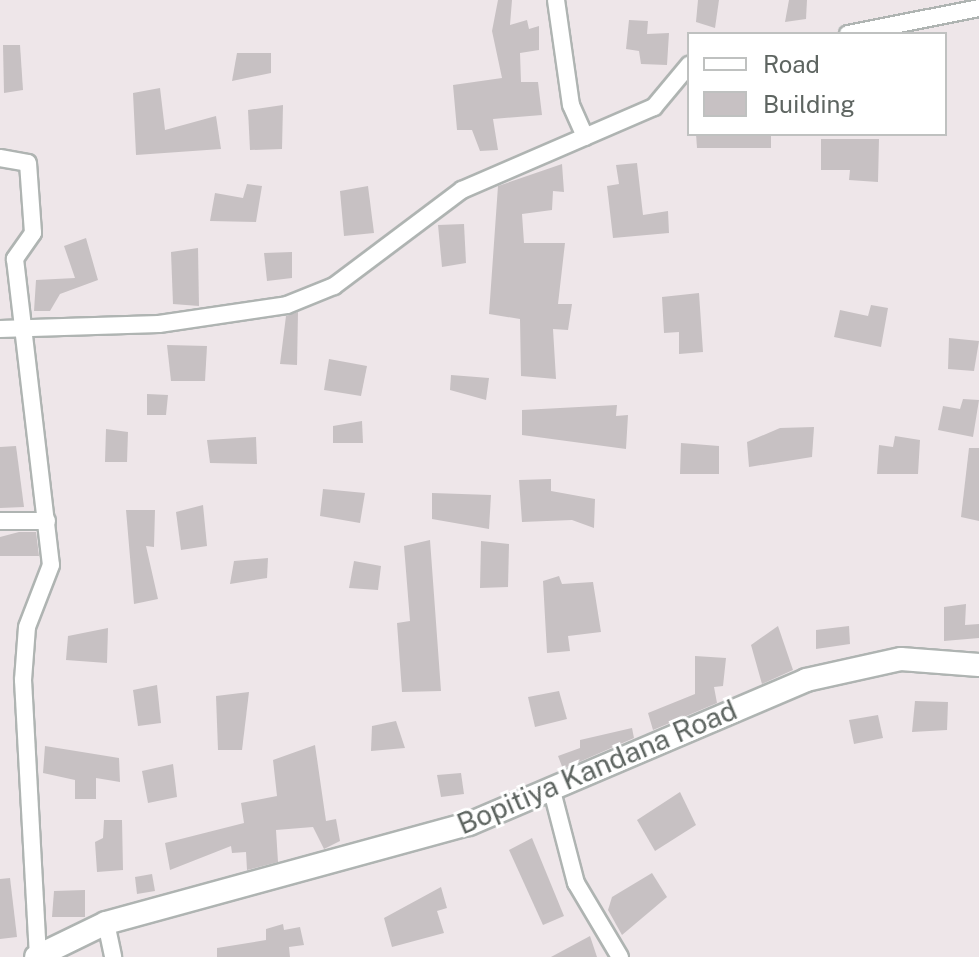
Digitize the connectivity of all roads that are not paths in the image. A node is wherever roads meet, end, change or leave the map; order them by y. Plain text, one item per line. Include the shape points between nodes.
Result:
1 (556, 0) edge
2 (979, 8) edge
3 (858, 32) edge
4 (687, 67) edge
5 (585, 137) junction
6 (0, 158) edge
7 (0, 329) edge
8 (27, 330) junction
9 (0, 521) edge
10 (47, 521) junction
11 (979, 665) edge
12 (552, 791) junction
13 (106, 923) junction
14 (37, 957) edge
15 (113, 957) edge
16 (620, 957) edge

1 - 5 street via 571,105
2 - 3 street
4 - 5 street via 654,107
5 - 8 street via 462,190 334,286 287,305 159,324
6 - 8 street via 28,163 33,233 15,259
7 - 8 street
8 - 10 street
9 - 10 street
10 - 14 street via 51,565 27,627 23,680
11 - 12 main road, Bopitiya Kandana Road via 901,659 806,680
12 - 13 main road, Bopitiya Kandana Road via 469,824
12 - 16 street via 576,883
13 - 14 main road, Bopitiya Kandana Road
13 - 15 street

